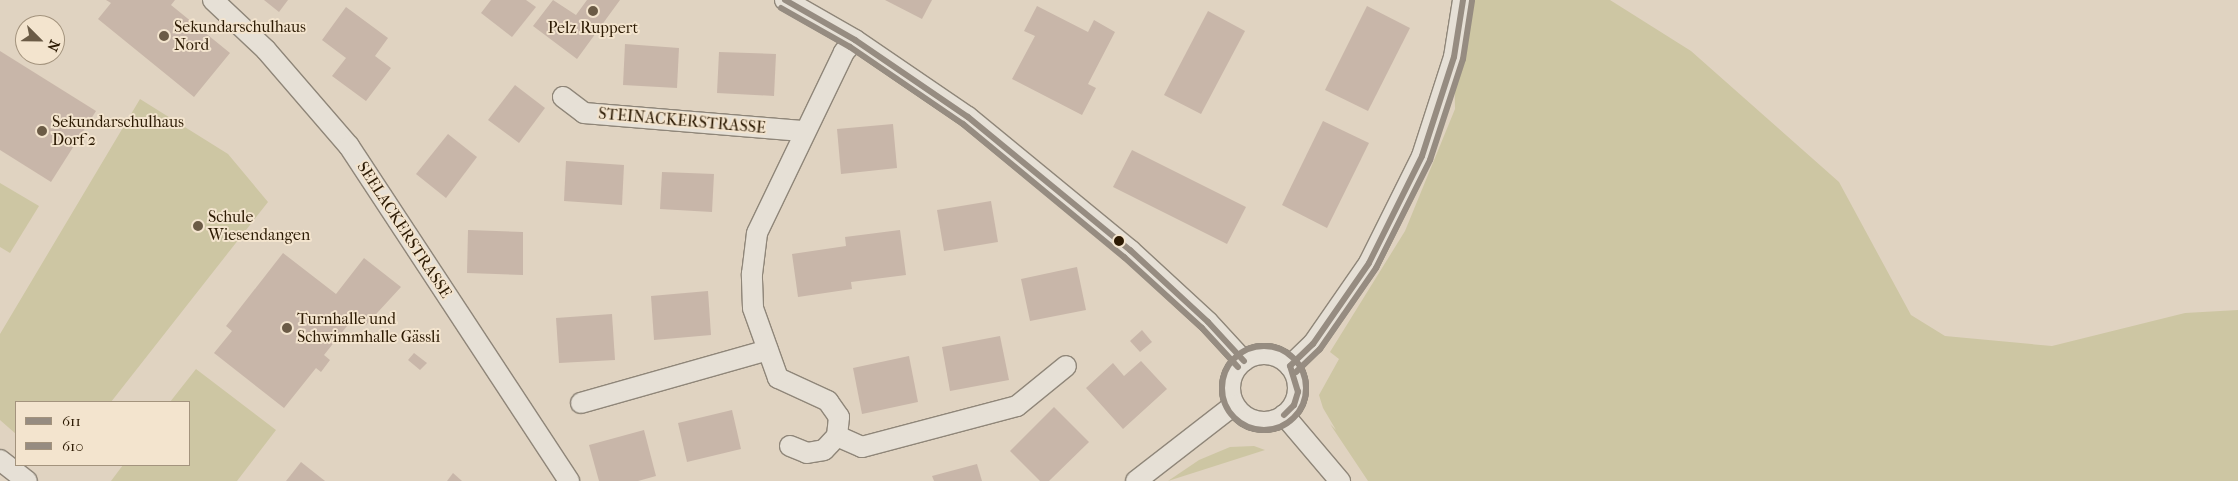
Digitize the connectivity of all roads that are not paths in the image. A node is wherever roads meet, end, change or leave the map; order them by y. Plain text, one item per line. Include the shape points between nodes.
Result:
1 (213, 0) edge
2 (785, 0) edge
3 (1463, 0) edge
4 (855, 40) junction
5 (563, 97) dead end
6 (806, 131) junction
7 (768, 350) junction
8 (1244, 362) junction
9 (1066, 366) dead end
10 (1290, 366) junction
11 (581, 403) dead end
12 (1234, 405) junction
13 (1284, 416) junction
14 (837, 436) junction
15 (790, 446) dead end
16 (0, 460) edge
17 (27, 481) edge
18 (569, 481) edge
19 (1136, 481) edge
20 (1340, 481) edge

1 - 18 street, SEELACKERSTRASSE via 266,50 349,146
2 - 4 street
3 - 10 street via 1454,57 1422,156 1368,263 1313,344
4 - 6 street via 844,52
4 - 8 street via 968,116 1060,190 1155,273
5 - 6 street, STEINACKERSTRASSE via 584,113
6 - 7 street via 757,233 752,274 753,308
7 - 11 street
7 - 14 street via 778,378 820,396 835,408 839,417
8 - 10 street via 1252,356 1272,356
8 - 12 street via 1231,382
9 - 14 street via 1016,406 862,447
10 - 13 street via 1298,392 1294,405
12 - 13 street via 1252,420 1263,423
12 - 19 street
13 - 20 street
14 - 15 street via 832,444 816,453 798,451
16 - 17 street

